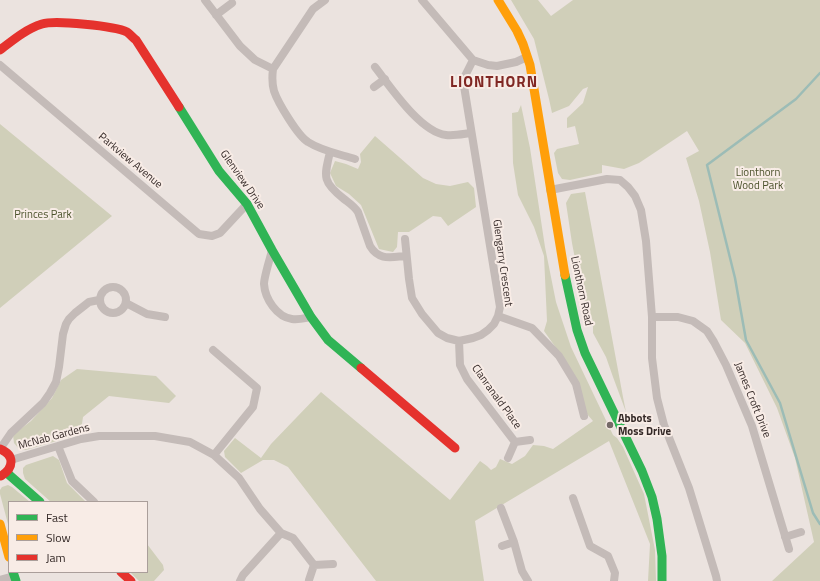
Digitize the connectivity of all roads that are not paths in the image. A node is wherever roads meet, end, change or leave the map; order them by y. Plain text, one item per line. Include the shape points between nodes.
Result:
1 (205, 0) edge
2 (422, 0) edge
3 (498, 0) edge
4 (321, 1) edge
5 (232, 4) dead end
6 (216, 15) junction
7 (0, 50) edge
8 (528, 57) junction
9 (472, 60) junction
10 (0, 65) edge
11 (375, 67) dead end
12 (273, 70) junction
13 (385, 79) junction
14 (374, 87) dead end
15 (471, 134) junction
16 (330, 152) junction
17 (355, 159) dead end
18 (550, 190) junction
19 (247, 204) junction
20 (405, 239) dead end
21 (272, 250) junction
22 (406, 256) junction
23 (99, 300) junction
24 (126, 303) junction
25 (311, 316) junction
26 (498, 316) junction
27 (652, 317) junction
28 (165, 318) dead end
29 (459, 341) junction
30 (213, 350) dead end
31 (584, 416) dead end
32 (530, 440) dead end
33 (515, 442) junction
34 (58, 446) junction
35 (455, 448) dead end
36 (0, 449) edge
37 (214, 455) junction
38 (508, 458) dead end
39 (11, 460) junction
40 (2, 475) edge
41 (573, 498) dead end
42 (39, 501) edge
43 (92, 501) edge
44 (501, 508) dead end
45 (0, 524) edge
46 (801, 532) dead end
47 (281, 533) junction
48 (785, 537) junction
49 (514, 542) junction
50 (502, 546) dead end
51 (789, 549) dead end
52 (8, 553) edge
53 (334, 564) dead end
54 (314, 565) junction
55 (122, 573) edge
56 (14, 576) edge
57 (0, 580) edge
58 (309, 580) dead end
59 (131, 581) edge
60 (240, 581) edge
61 (528, 581) edge
62 (614, 581) edge
63 (662, 581) edge
64 (717, 581) edge

1 - 6 street
2 - 9 street
3 - 8 street, Lionthorn Road via 517,31
4 - 12 street
5 - 6 street
6 - 12 street via 240,46 255,60
7 - 19 street, Glenview Drive via 16,37 43,23 104,27 128,33 136,40 219,170
8 - 9 street via 497,66
8 - 18 street, Lionthorn Road
9 - 15 street, Glengarry Crescent via 462,80
10 - 19 street, Parkview Avenue via 199,234 212,236 220,232
11 - 13 street
12 - 16 street via 274,91 297,131 306,142
13 - 14 street
13 - 15 street via 407,109 436,132 446,136
15 - 26 street, Glengarry Crescent via 500,307
16 - 17 street
16 - 22 street via 325,173 328,185 355,207 373,251 383,257
18 - 27 street via 608,179 620,180 628,187 641,210
18 - 63 street, Lionthorn Road via 577,330 585,353 652,497 662,556
19 - 21 street, Glenview Drive
20 - 22 street
21 - 25 street, Glenview Drive
21 - 25 street via 264,284 271,305 280,314 291,319
22 - 29 street via 412,298 438,333
23 - 24 street via 101,308 107,313 115,314 122,310
23 - 24 street via 101,292 114,286 121,289 126,296
23 - 36 street via 89,302 69,319 63,334 56,382 43,403 10,433
24 - 28 street via 147,314
25 - 35 street, Glenview Drive via 328,340
26 - 29 street, Glengarry Crescent via 494,324 481,335
26 - 31 street via 532,328 559,356 576,384
27 - 48 street, James Croft Drive via 678,317 692,321 707,331 714,342 752,426
27 - 64 street via 652,358 657,398 664,425 689,488
29 - 33 street, Clanranald Place via 460,365 467,379
30 - 37 street via 257,388 253,407
32 - 33 street, Clanranald Place
33 - 38 street, Clanranald Place
34 - 37 street, McNab Gardens via 99,436 155,436 190,442
34 - 39 street, McNab Gardens
34 - 43 street via 72,481
36 - 39 street via 7,453
37 - 47 street, McNab Gardens via 239,478 260,510
39 - 40 street via 11,467
40 - 42 street
41 - 62 street via 590,546 608,556 615,573
44 - 49 street
45 - 52 street
46 - 48 street
47 - 54 street, McNab Gardens via 293,538
47 - 60 street
48 - 51 street, James Croft Drive
49 - 50 street
49 - 61 street via 522,571
53 - 54 street
54 - 58 street
55 - 59 street
56 - 57 street

